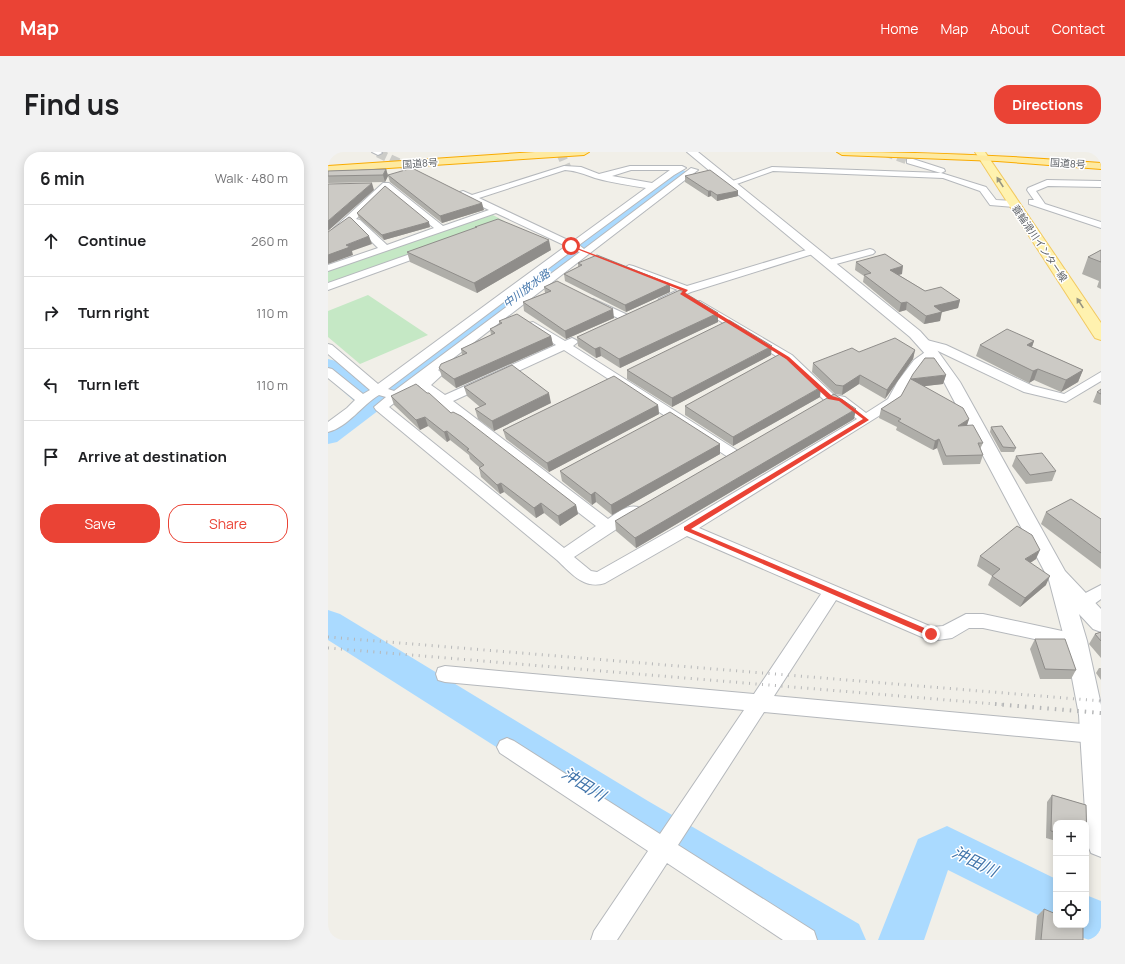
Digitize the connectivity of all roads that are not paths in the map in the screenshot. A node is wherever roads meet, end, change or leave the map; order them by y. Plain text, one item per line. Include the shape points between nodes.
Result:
1 (487, 152) edge
2 (584, 152) edge
3 (692, 152) edge
4 (842, 152) edge
5 (986, 154) edge
6 (1101, 159) edge
7 (910, 161) tunnel mouth
8 (328, 162) edge
9 (1101, 166) edge
10 (682, 168) junction
11 (328, 169) edge
12 (694, 170) junction
13 (718, 173) junction
14 (604, 176) junction
15 (731, 183) junction
16 (1101, 184) edge
17 (386, 185) junction
18 (372, 186) edge
19 (652, 186) junction
20 (452, 189) edge
21 (472, 198) junction
22 (1014, 203) junction
23 (1042, 205) junction
24 (496, 210) junction
25 (513, 219) junction
26 (349, 220) junction
27 (501, 224) edge
28 (1101, 225) edge
29 (442, 229) junction
30 (328, 237) edge
31 (538, 242) edge
32 (443, 245) edge
33 (385, 249) junction
34 (581, 250) junction
35 (813, 251) junction
36 (870, 252) dead end
37 (1065, 258) dead end
38 (829, 264) junction
39 (622, 266) edge
40 (328, 268) edge
41 (328, 287) edge
42 (684, 292) junction
43 (584, 297) edge
44 (654, 305) edge
45 (516, 314) junction
46 (729, 323) junction
47 (612, 324) edge
48 (715, 330) edge
49 (1101, 335) edge
50 (586, 336) edge
51 (566, 345) junction
52 (328, 348) edge
53 (928, 348) junction
54 (783, 356) junction
55 (769, 363) edge
56 (630, 370) edge
57 (355, 371) junction
58 (332, 375) edge
59 (1101, 376) edge
60 (616, 377) junction
61 (602, 384) edge
62 (378, 390) junction
63 (396, 396) junction
64 (830, 398) junction
65 (362, 400) junction
66 (443, 401) junction
67 (817, 405) edge
68 (686, 407) edge
69 (672, 414) junction
70 (866, 420) junction
71 (658, 422) edge
72 (328, 428) edge
73 (506, 432) edge
74 (493, 439) junction
75 (746, 446) edge
76 (733, 454) junction
77 (720, 461) edge
78 (561, 474) edge
79 (548, 481) junction
80 (647, 503) edge
81 (607, 526) junction
82 (686, 529) junction
83 (563, 556) junction
84 (1058, 577) junction
85 (1101, 591) edge
86 (832, 592) junction
87 (1082, 603) junction
88 (1101, 623) edge
89 (1076, 641) junction
90 (445, 674) dead end
91 (759, 704) junction
92 (1093, 734) junction
93 (507, 748) dead end
94 (1101, 843) edge
95 (663, 849) junction
96 (603, 940) edge
97 (805, 940) edge

1 - 8 highway, 国道8号
2 - 11 highway, 国道8号
3 - 13 street
4 - 5 highway, 国道8号
5 - 6 highway, 国道8号
5 - 9 highway, 国道8号
5 - 22 main road, 蓑輪滑川インター線
7 - 22 street via 992,188
10 - 12 street
10 - 14 street via 630,168
10 - 19 street via 671,172
12 - 13 street
12 - 34 street
13 - 15 street
14 - 19 street via 618,181
14 - 21 street via 581,169 564,168
15 - 22 street via 772,169 944,176 983,189 993,203
15 - 35 street
16 - 23 street via 1047,183 1031,190
17 - 18 street
17 - 26 street
17 - 29 street
19 - 34 street
20 - 21 street
21 - 24 street
22 - 23 street
22 - 37 main road, 蓑輪滑川インター線
49 -> 22 main road, 蓑輪滑川インター線
23 - 28 street
24 - 25 street
24 - 29 street
25 - 27 street
25 - 34 street
26 - 30 street
26 - 33 street via 357,222
29 - 33 street
31 - 34 street
32 - 41 street
33 - 40 street
34 - 45 street via 559,285
34 - 62 street
34 - 63 street
35 - 38 street
35 - 42 street
36 - 38 street
38 - 53 street via 915,334
39 - 42 street
42 - 44 street
42 - 46 street
43 - 47 street via 629,316
45 - 51 street
45 - 66 street via 424,384
46 - 48 street
46 - 54 street
50 - 51 street
51 - 60 street
51 - 66 street
52 - 57 street
53 - 59 street via 942,348 1029,389 1066,398
53 - 70 street via 904,380 893,401
53 - 84 street via 952,382
54 - 55 street
54 - 64 street
56 - 60 street
57 - 58 street
57 - 62 street
58 - 65 street
60 - 61 street
60 - 69 street
62 - 63 street
62 - 65 street
63 - 83 street via 381,407
64 - 67 street
64 - 70 street via 840,400
65 - 72 street via 352,411
66 - 74 street
68 - 69 street
69 - 71 street
69 - 76 street
70 - 82 street
73 - 74 street
74 - 79 street
75 - 76 street
76 - 77 street
78 - 79 street
79 - 81 street
80 - 81 street
81 - 83 street
82 - 83 street via 599,579 586,577
82 - 86 street
84 - 87 street
84 - 89 street
85 - 87 street
86 - 89 street via 931,634 946,633 966,621 983,621
86 - 91 street
87 - 88 street
89 - 92 street
90 - 91 street
91 - 92 street
91 - 95 street
92 - 94 street
93 - 95 street
95 - 96 street
95 - 97 street

